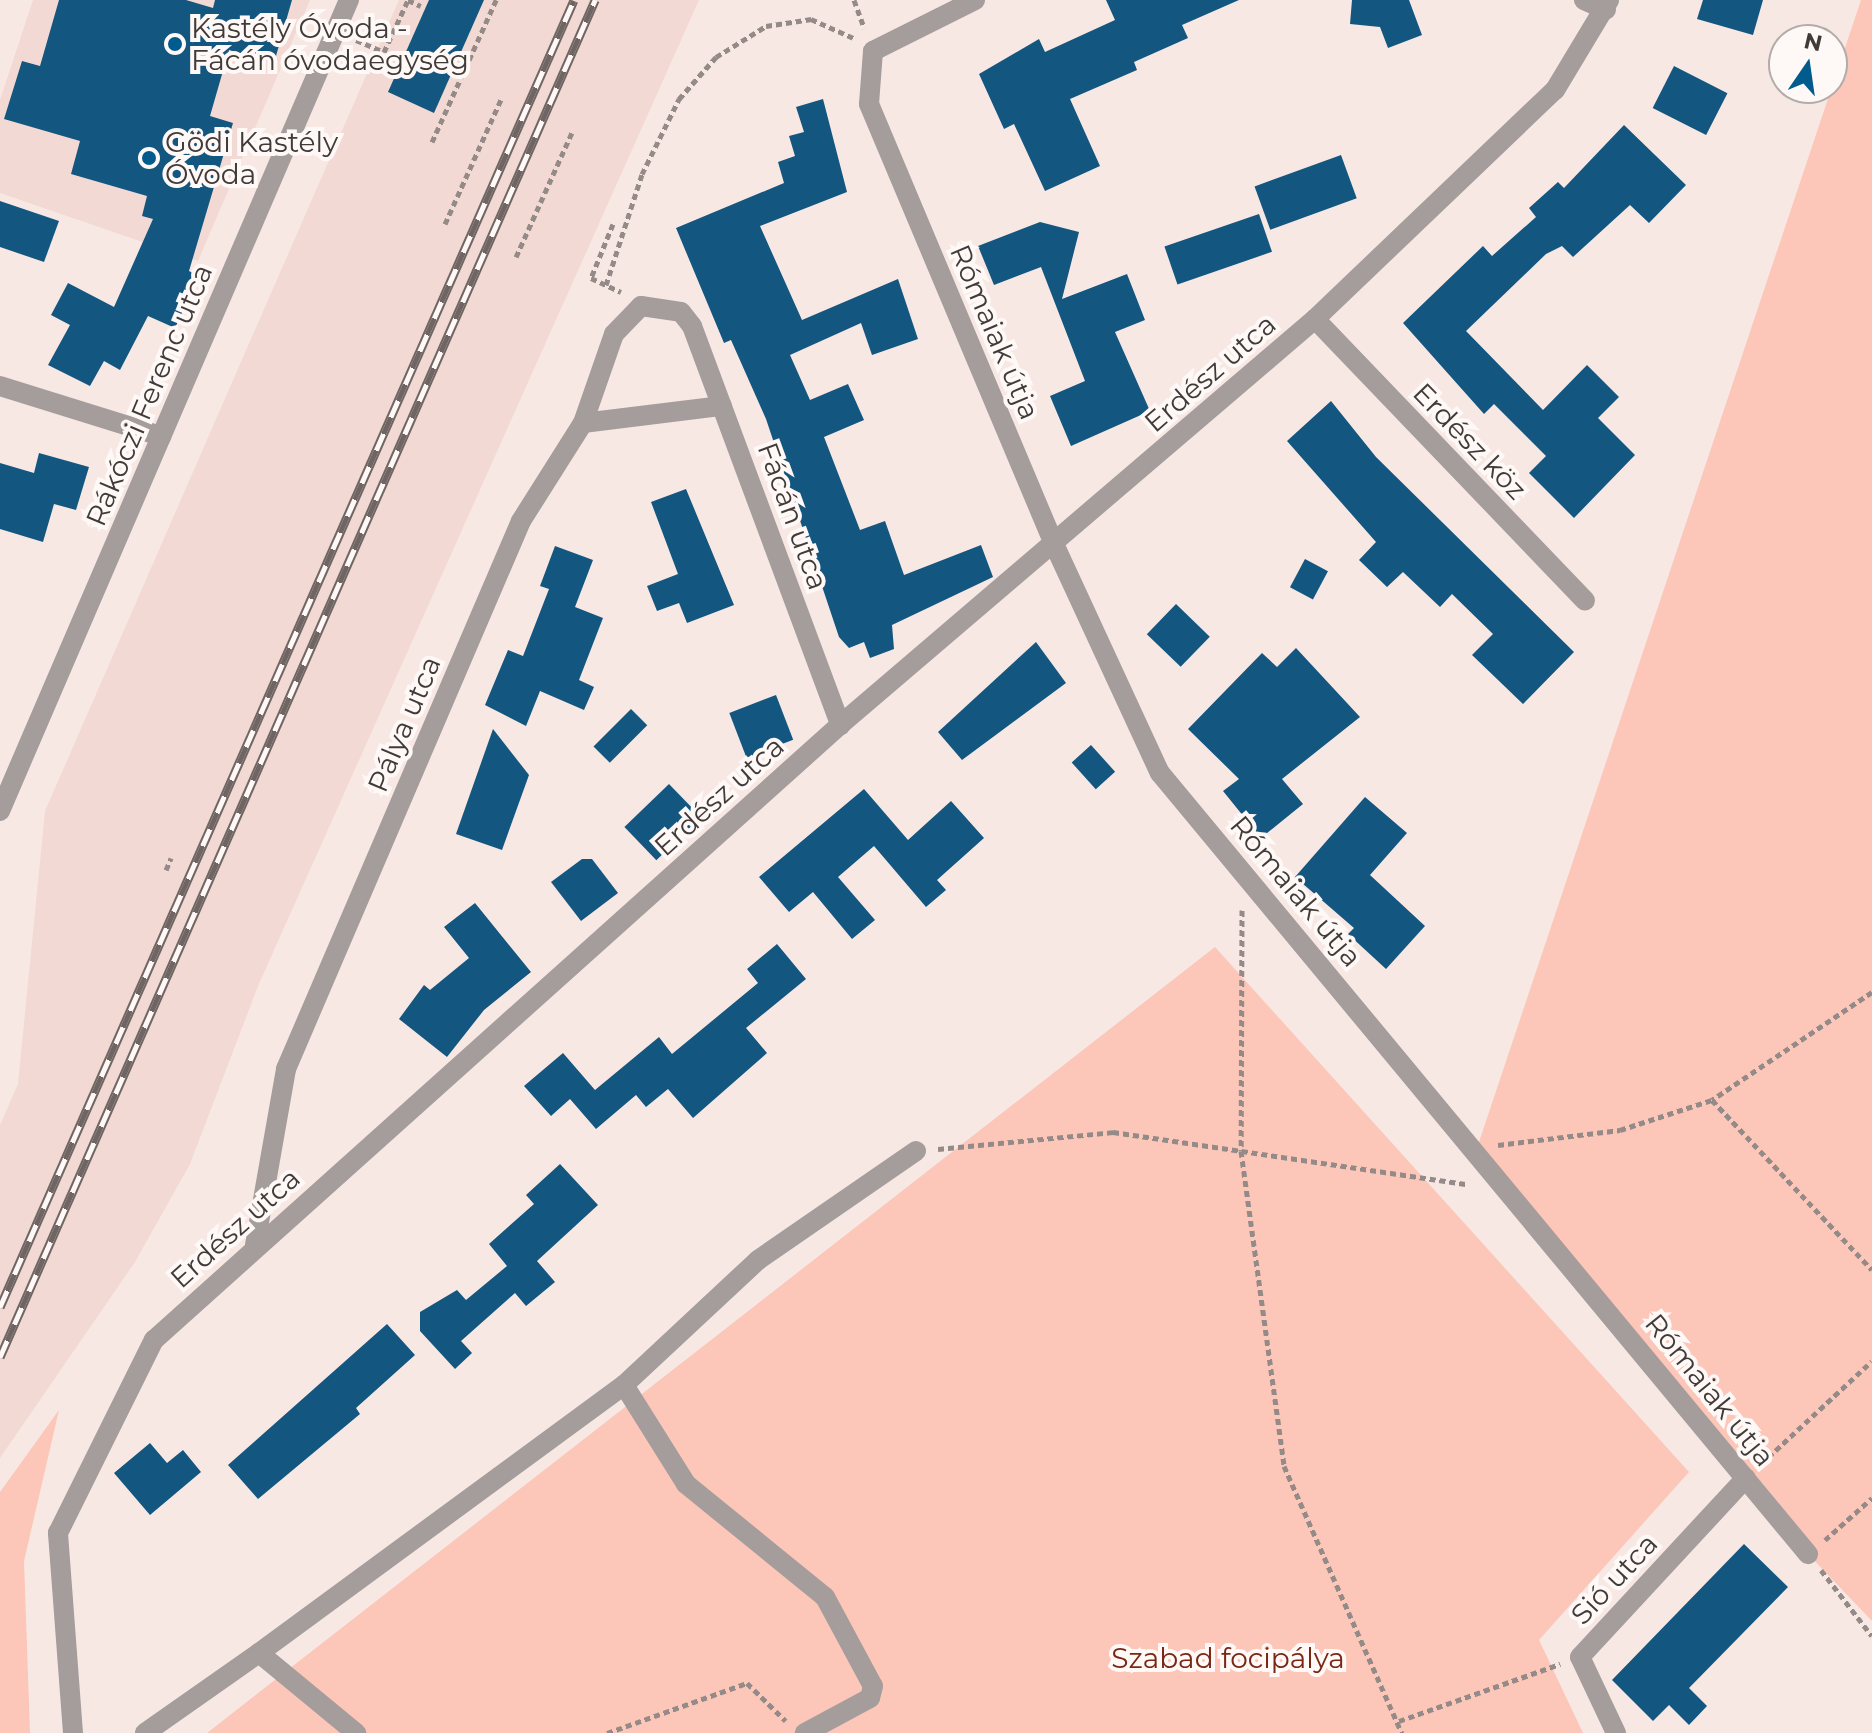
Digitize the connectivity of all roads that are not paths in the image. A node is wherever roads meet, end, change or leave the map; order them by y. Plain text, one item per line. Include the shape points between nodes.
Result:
1 (349, 0) edge
2 (975, 0) edge
3 (1584, 0) edge
4 (1608, 5) edge
5 (1315, 319) junction
6 (692, 326) joint
7 (0, 386) edge
8 (722, 406) junction
9 (583, 423) junction
10 (161, 436) junction
11 (1054, 544) junction
12 (1585, 601) dead end
13 (840, 725) junction
14 (0, 811) edge
15 (916, 1151) road end
16 (255, 1245) junction
17 (624, 1385) junction
18 (1746, 1478) junction
19 (1808, 1554) road end
20 (259, 1653) junction
21 (73, 1733) edge
22 (145, 1733) edge
23 (356, 1733) edge
24 (805, 1733) edge
25 (1616, 1733) edge

1 - 10 street, Rákóczi Ferenc utca
2 - 11 street, Rómaiak útja via 871,61 869,104
3 - 4 street
4 - 5 street, Erdész utca via 1555,90
5 - 11 street, Erdész utca
5 - 12 street, Erdész köz
6 - 8 street, Fácán utca
6 - 9 street, Pálya utca via 661,305 627,316
7 - 10 street
8 - 9 street
8 - 13 street, Fácán utca
9 - 16 street, Pálya utca via 521,521 286,1069
10 - 14 street, Rákóczi Ferenc utca
11 - 13 street, Erdész utca
11 - 18 street, Rómaiak útja via 1160,773 1512,1190
13 - 16 street, Erdész utca
15 - 17 street via 758,1260
16 - 21 street, Erdész utca via 154,1340 58,1533
17 - 20 street
17 - 24 street via 686,1484 825,1597 873,1686 870,1698
18 - 19 street, Rómaiak útja
18 - 25 street, Sió utca via 1580,1657
20 - 22 street
20 - 23 street

